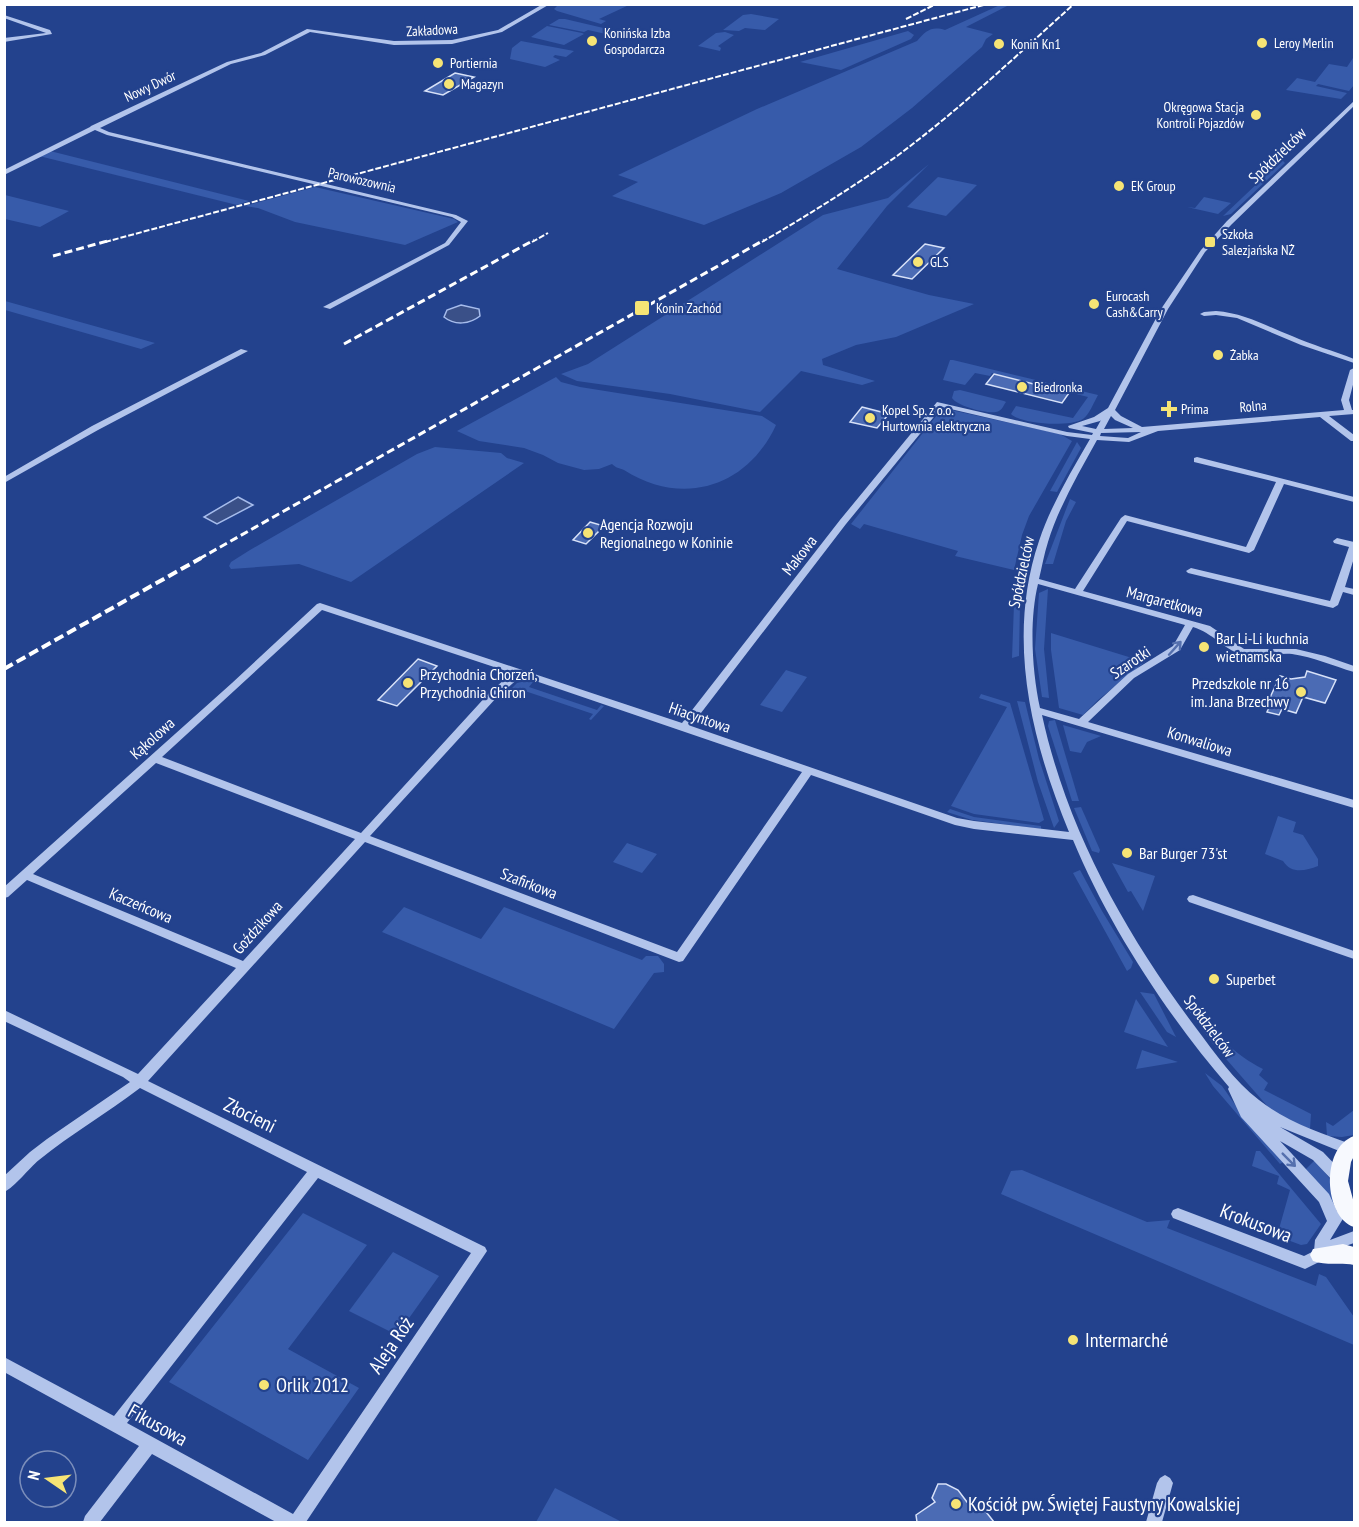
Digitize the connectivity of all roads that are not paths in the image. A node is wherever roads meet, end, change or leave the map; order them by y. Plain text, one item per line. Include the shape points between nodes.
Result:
1 (549, 4) edge
2 (4, 16) edge
3 (309, 30) joint
4 (4, 40) edge
5 (1354, 103) edge
6 (93, 127) junction
7 (4, 173) edge
8 (327, 308) dead end
9 (1204, 314) dead end
10 (244, 351) dead end
11 (1354, 361) edge
12 (1354, 370) edge
13 (1110, 410) junction
14 (1352, 412) edge
15 (1321, 414) junction
16 (1142, 428) junction
17 (1155, 429) junction
18 (1070, 430) junction
19 (1097, 435) junction
20 (1354, 439) edge
21 (1090, 448) junction
22 (1197, 460) dead end
23 (4, 481) edge
24 (1281, 481) junction
25 (1354, 499) edge
26 (1337, 541) dead end
27 (1354, 546) edge
28 (1191, 571) dead end
29 (1033, 580) junction
30 (1340, 589) junction
31 (1078, 592) junction
32 (1354, 592) edge
33 (320, 606) joint
34 (1191, 623) junction
35 (1354, 669) edge
36 (519, 673) junction
37 (1035, 710) junction
38 (1081, 723) junction
39 (684, 727) junction
40 (154, 758) junction
41 (809, 769) junction
42 (1354, 804) edge
43 (362, 837) junction
44 (1076, 837) junction
45 (25, 875) junction
46 (4, 894) edge
47 (1193, 899) dead end
48 (1354, 955) edge
49 (244, 966) junction
50 (4, 1015) edge
51 (1230, 1080) junction
52 (140, 1081) junction
53 (1243, 1095) junction
54 (1352, 1146) edge
55 (316, 1170) junction
56 (1338, 1177) junction
57 (4, 1186) edge
58 (1343, 1200) junction
59 (1178, 1214) dead end
60 (1354, 1219) edge
61 (1334, 1221) junction
62 (1354, 1237) edge
63 (480, 1251) joint
64 (1320, 1255) junction
65 (1354, 1256) edge
66 (4, 1364) edge
67 (116, 1425) junction
68 (150, 1444) junction
69 (1165, 1483) dead end
70 (91, 1522) edge
71 (291, 1522) edge
72 (297, 1522) edge
73 (1154, 1522) edge

1 - 3 street, Zakładowa via 507,28 452,42 394,43
2 - 4 street via 49,34
3 - 6 street, Nowy Dwór via 263,54 229,63
5 - 13 street, Spółdzielców via 1203,250 1173,295
6 - 7 street, Nowy Dwór
6 - 8 street, Parowozownia via 465,221 447,244
9 - 11 street via 1213,312 1252,321
10 - 23 street via 95,428
12 - 14 street via 1345,400
13 - 16 street, Rolna
13 - 18 street
13 - 19 street, Spółdzielców
14 - 15 street, Rolna
15 - 17 street, Rolna
15 - 20 street
16 - 17 street, Rolna
16 - 19 street, Rolna
17 - 19 street, Rolna via 1130,440
18 - 19 street
18 - 21 street
18 - 39 street, Makowa via 940,404
19 - 21 street, Spółdzielców
21 - 29 street, Spółdzielców via 1049,526
22 - 24 street
24 - 25 street
24 - 31 street via 1249,549 1125,518
26 - 27 street
27 - 30 street
28 - 30 street via 1333,605
29 - 31 street, Margaretkowa
29 - 37 street, Spółdzielców via 1027,639
30 - 32 street
31 - 34 street, Margaretkowa
33 - 36 street, Hiacyntowa
33 - 40 street, Kąkolowa
34 - 35 street, Margaretkowa via 1216,632 1234,648 1244,651 1293,651
38 -> 34 street, Szarotki via 1131,676 1177,648
36 - 39 street, Hiacyntowa
36 - 43 street, Goździkowa via 493,695
37 - 38 street, Konwaliowa
37 - 44 street, Spółdzielców via 1055,782
38 - 42 street, Konwaliowa
39 - 41 street, Hiacyntowa
40 - 43 street, Szafirkowa
40 - 45 street, Kąkolowa
41 - 43 street, Szafirkowa via 679,958
41 - 44 street, Hiacyntowa via 955,821
43 - 49 street, Goździkowa
44 - 51 street, Spółdzielców via 1100,889 1134,947
45 - 46 street, Kąkolowa
45 - 49 street, Kaczeńcowa
47 - 48 street
49 - 52 street, Goździkowa
50 - 52 street, Złocieni
51 - 53 street, Spółdzielców
51 -> 61 street via 1246,1113 1317,1190
52 - 55 street, Złocieni
52 - 57 street, Goździkowa via 40,1151
53 - 54 street, Spółdzielców via 1291,1126
53 - 56 street, Spółdzielców via 1259,1118 1318,1156
54 - 56 main road via 1341,1161
55 - 63 street, Złocieni
55 - 67 street
56 - 58 main road
58 - 60 main road
58 - 61 street
59 - 64 street, Krokusowa via 1305,1263
61 - 64 street via 1322,1240
62 - 64 street, Krokusowa via 1332,1245
63 - 72 street, Aleja Róż
64 - 65 main road
66 - 67 street, Fikusowa
67 - 68 street, Fikusowa
68 - 70 street
68 - 71 street, Fikusowa
69 - 73 street

